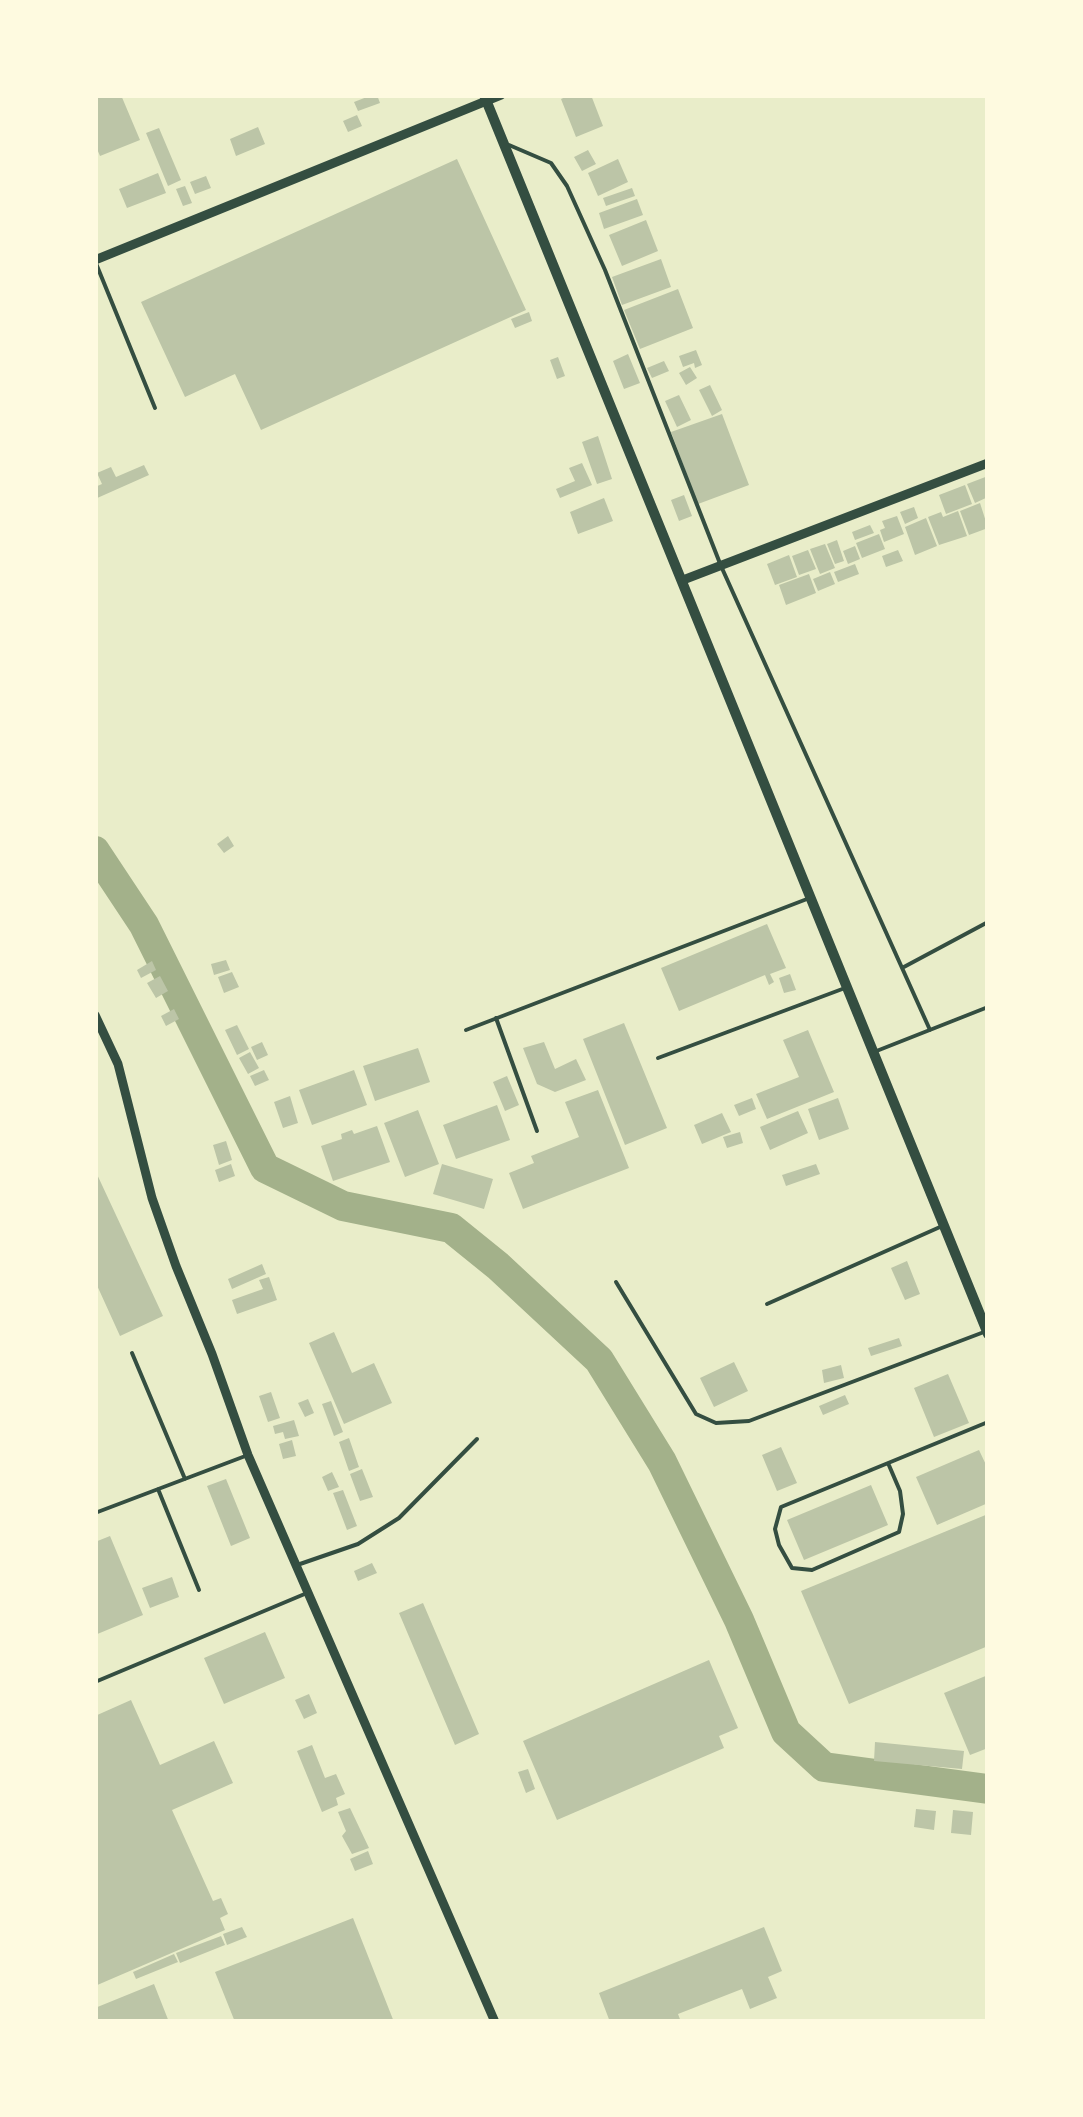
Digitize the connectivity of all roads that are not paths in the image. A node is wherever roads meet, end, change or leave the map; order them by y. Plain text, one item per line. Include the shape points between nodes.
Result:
1 (501, 95) edge
2 (485, 98) edge
3 (504, 144) junction
4 (95, 260) edge
5 (155, 408) dead end
6 (988, 463) edge
7 (720, 566) junction
8 (683, 580) junction
9 (811, 897) junction
10 (988, 922) edge
11 (902, 968) junction
12 (848, 987) junction
13 (988, 1007) edge
14 (95, 1016) edge
15 (496, 1018) junction
16 (466, 1030) dead end
17 (930, 1030) junction
18 (874, 1052) junction
19 (658, 1058) dead end
20 (537, 1132) dead end
21 (944, 1226) junction
22 (616, 1282) dead end
23 (767, 1304) dead end
24 (988, 1332) edge
25 (132, 1353) dead end
26 (988, 1422) edge
27 (477, 1439) dead end
28 (248, 1455) junction
29 (888, 1463) junction
30 (185, 1479) junction
31 (158, 1490) junction
32 (95, 1514) edge
33 (295, 1565) junction
34 (200, 1590) dead end
35 (307, 1593) junction
36 (95, 1682) edge
37 (494, 2022) edge

1 - 2 street
2 - 3 street
2 - 4 street
3 - 7 lane via 552,163 567,186
3 - 8 street
4 - 5 lane
6 - 7 street
7 - 8 street
7 - 11 lane
8 - 9 street
9 - 12 street
9 - 15 lane
10 - 11 lane
11 - 17 lane
12 - 18 street
12 - 19 lane
13 - 17 lane
14 - 28 street via 118,1064 152,1198
15 - 16 lane
15 - 20 lane
17 - 18 lane
18 - 21 street
21 - 23 lane
21 - 24 street
22 - 24 lane via 696,1414 716,1423 749,1421
25 - 30 lane
26 - 29 lane
27 - 33 lane via 399,1518 358,1544
28 - 30 lane
28 - 33 street
29 - 29 lane via 781,1507 775,1529 792,1568 812,1570 898,1532 904,1514
30 - 31 lane
31 - 32 lane
31 - 34 lane
33 - 35 street
35 - 36 lane
35 - 37 street

